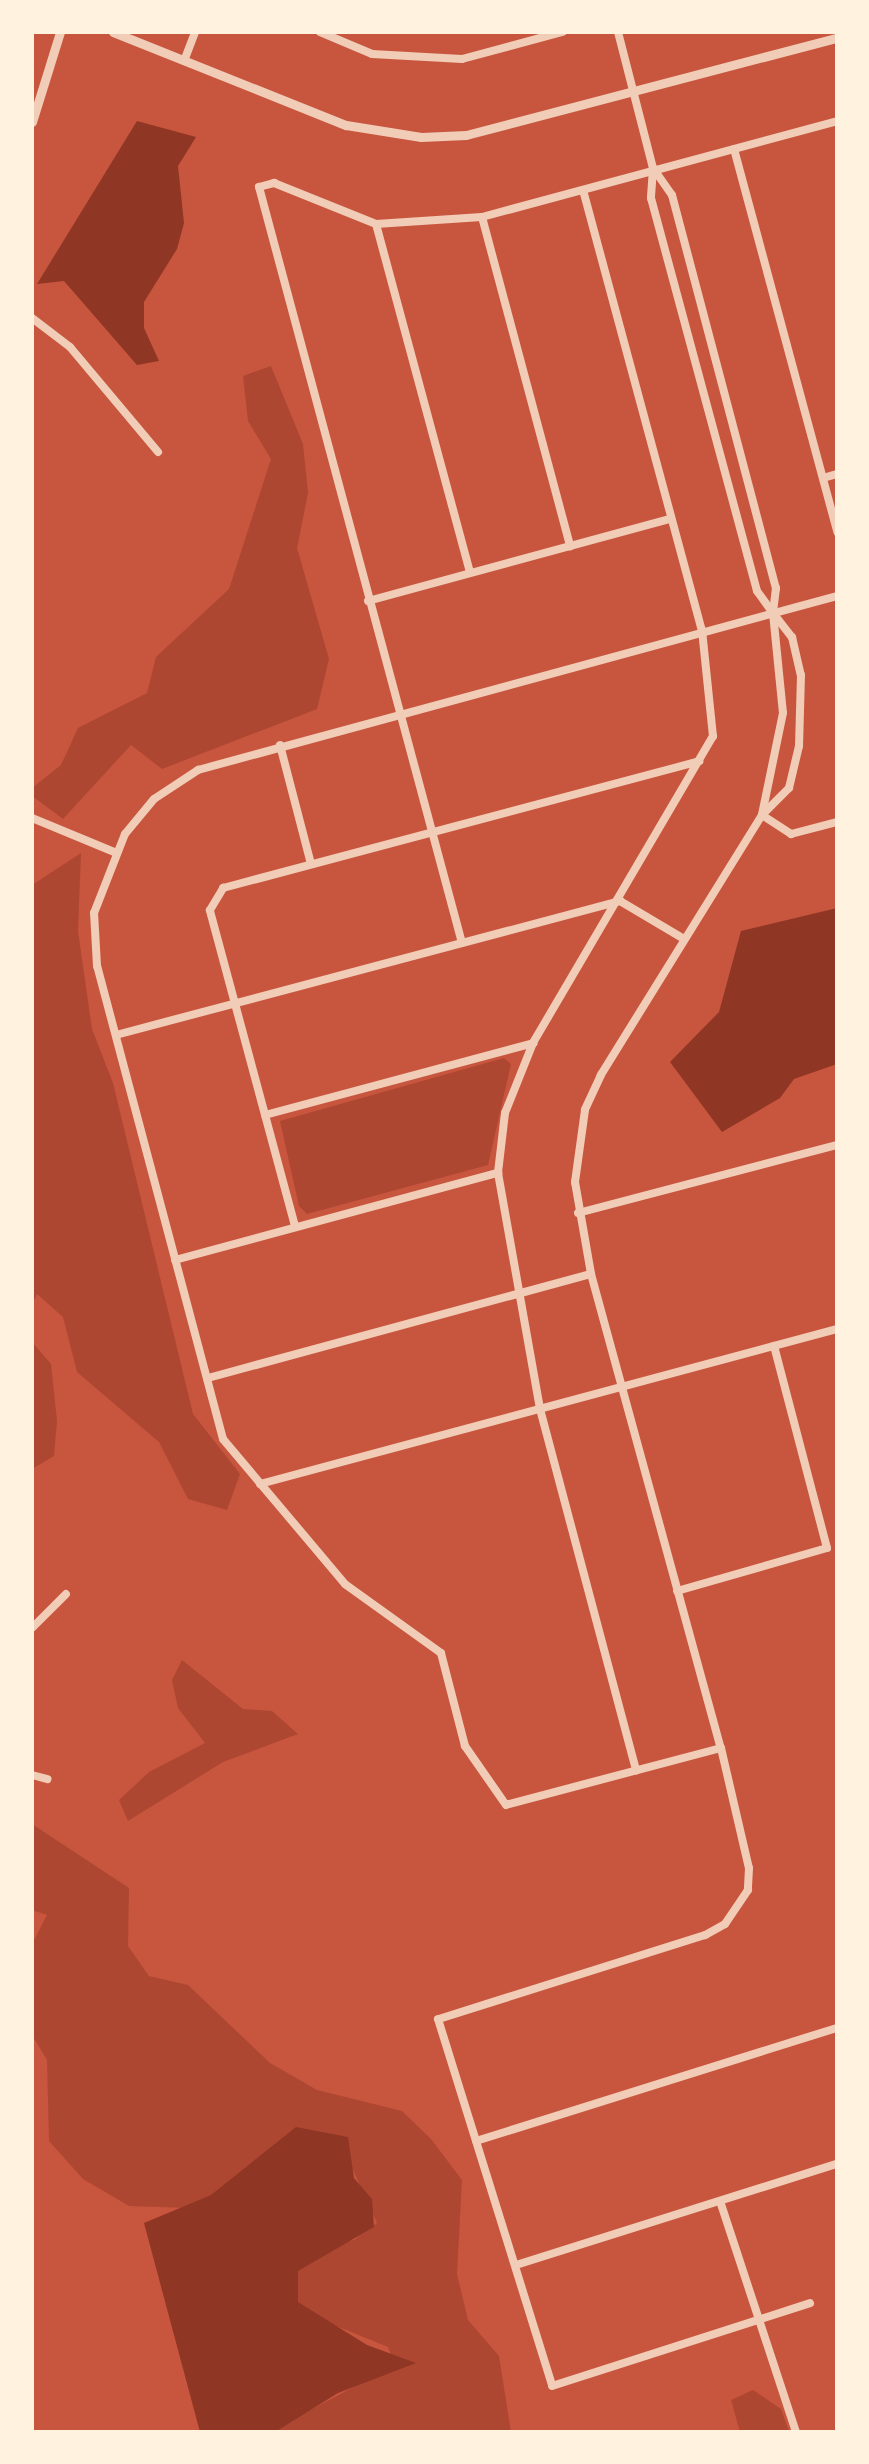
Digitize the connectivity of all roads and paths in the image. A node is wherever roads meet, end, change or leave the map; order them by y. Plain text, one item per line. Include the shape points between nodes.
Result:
1 (60, 32) edge
2 (113, 32) edge
3 (195, 32) edge
4 (320, 32) edge
5 (562, 32) edge
6 (618, 32) edge
7 (837, 38) edge
8 (184, 61) junction
9 (635, 92) junction
10 (837, 121) edge
11 (32, 122) edge
12 (734, 149) junction
13 (653, 168) junction
14 (583, 190) junction
15 (482, 217) junction
16 (376, 224) junction
17 (32, 318) edge
18 (158, 452) dead end
19 (837, 474) edge
20 (823, 478) junction
21 (670, 519) junction
22 (837, 532) edge
23 (570, 546) junction
24 (470, 573) junction
25 (837, 596) edge
26 (368, 601) junction
27 (773, 613) junction
28 (702, 630) junction
29 (398, 714) junction
30 (280, 745) junction
31 (699, 761) junction
32 (762, 815) junction
33 (32, 818) edge
34 (837, 822) edge
35 (432, 832) junction
36 (114, 852) junction
37 (311, 864) junction
38 (620, 901) junction
39 (684, 939) junction
40 (462, 943) junction
41 (234, 1005) junction
42 (116, 1035) junction
43 (533, 1043) junction
44 (265, 1115) junction
45 (837, 1145) edge
46 (498, 1173) junction
47 (578, 1213) junction
48 (295, 1226) junction
49 (175, 1260) junction
50 (591, 1274) junction
51 (519, 1296) junction
52 (837, 1329) edge
53 (774, 1346) junction
54 (208, 1378) junction
55 (622, 1385) junction
56 (540, 1409) junction
57 (260, 1484) junction
58 (677, 1591) junction
59 (66, 1594) dead end
60 (32, 1628) edge
61 (721, 1748) junction
62 (636, 1770) junction
63 (32, 1775) edge
64 (47, 1779) dead end
65 (837, 2028) edge
66 (476, 2141) junction
67 (837, 2164) edge
68 (720, 2201) junction
69 (516, 2265) junction
70 (810, 2303) dead end
71 (757, 2320) junction
72 (796, 2432) edge

1 - 11 street
2 - 8 street
3 - 8 street
4 - 5 street via 372,54 462,59
6 - 9 street
7 - 9 street
8 - 9 street via 346,125 421,137 466,135
9 - 13 street
10 - 12 street
12 - 13 street
12 - 20 street
13 - 14 street
13 - 27 street via 655,213 757,591
13 - 27 street via 672,195 776,588
14 - 15 street
14 - 21 street
15 - 16 street
15 - 23 street
16 - 24 street
16 - 26 street via 274,183 259,187
17 - 18 street via 70,347
19 - 20 street
20 - 22 street
21 - 23 street
21 - 28 street
23 - 24 street
24 - 26 street
25 - 27 street
26 - 29 street
27 - 28 street
27 - 32 street via 783,713
27 - 32 street via 792,637 801,675 799,746 789,788
28 - 29 street
28 - 31 street via 714,700 713,736
29 - 30 street
29 - 35 street
30 - 36 street via 175,782
30 - 37 street
31 - 35 street
31 - 38 street
32 - 34 street via 791,834
32 - 39 street
33 - 36 street
35 - 37 street
35 - 40 street
36 - 42 street via 93,936
37 - 41 street via 223,888 210,910
38 - 39 street
38 - 40 street
38 - 43 street
39 - 47 street via 585,1110
40 - 41 street
41 - 42 street
41 - 44 street
42 - 49 street
43 - 44 street
43 - 46 street via 505,1113
44 - 48 street
45 - 47 street
46 - 48 street
46 - 51 street
47 - 50 street
48 - 49 street
49 - 54 street
50 - 51 street
50 - 55 street
51 - 54 street
51 - 56 street
52 - 53 street
53 - 55 street
53 - 58 street via 827,1548
54 - 57 street via 223,1439
55 - 56 street
55 - 58 street
56 - 57 street
56 - 62 street
57 - 62 street via 345,1584 441,1653 465,1746 506,1805
58 - 61 street
59 - 60 street
61 - 62 street
61 - 66 street via 749,1868 740,1908 705,1935 438,2019
63 - 64 street
65 - 66 street
66 - 69 street
67 - 68 street
68 - 69 street
68 - 71 street
69 - 71 street via 552,2386
70 - 71 street
71 - 72 street

